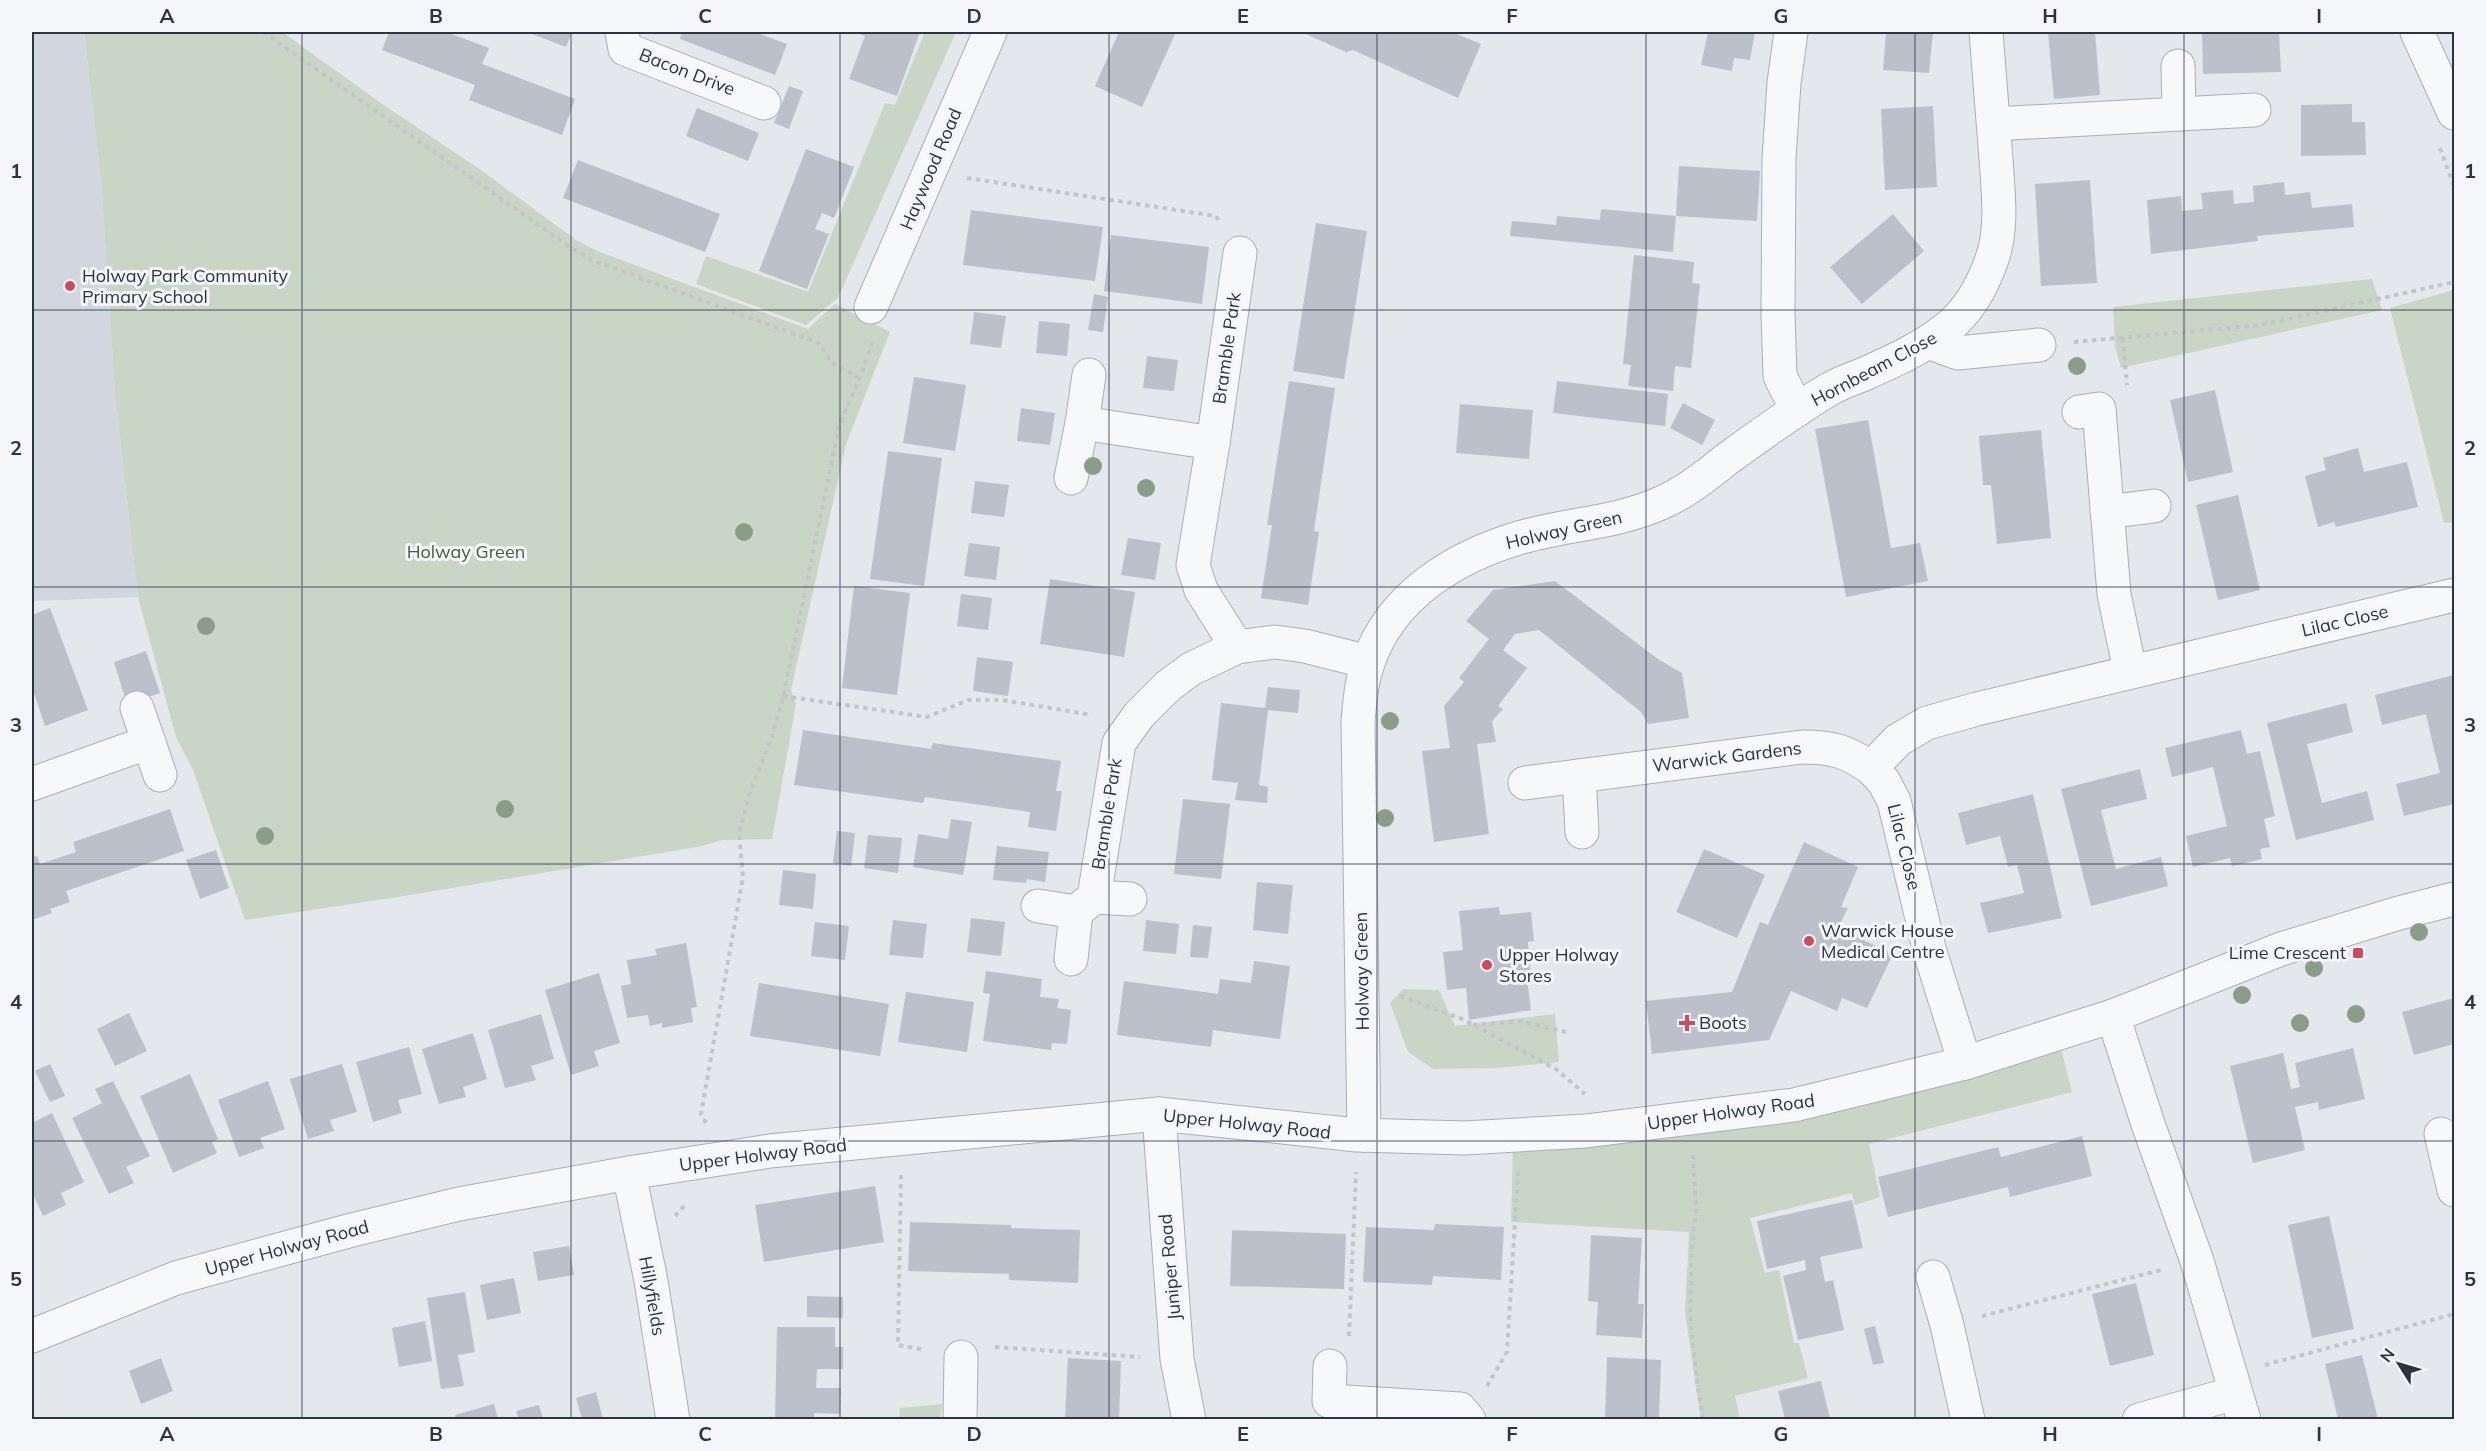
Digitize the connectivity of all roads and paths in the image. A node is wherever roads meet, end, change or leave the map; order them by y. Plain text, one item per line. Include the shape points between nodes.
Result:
1 (263, 32) edge
2 (622, 32) edge
3 (990, 32) edge
4 (1791, 32) edge
5 (1986, 32) edge
6 (2417, 32) edge
7 (2178, 66) dead end
8 (764, 103) dead end
9 (2254, 110) dead end
10 (2454, 113) edge
11 (2179, 114) junction
12 (1994, 124) junction
13 (931, 170) junction
14 (1240, 253) joint
15 (2454, 282) edge
16 (871, 307) joint
17 (1928, 342) junction
18 (2039, 345) joint
19 (1089, 375) dead end
20 (860, 378) junction
21 (1797, 410) junction
22 (2079, 412) dead end
23 (1082, 423) junction
24 (1213, 444) junction
25 (1071, 478) dead end
26 (2154, 506) dead end
27 (2107, 512) junction
28 (2454, 595) edge
29 (1237, 647) junction
30 (1368, 663) junction
31 (2130, 671) junction
32 (783, 696) junction
33 (137, 708) dead end
34 (149, 742) junction
35 (1119, 743) junction
36 (1871, 768) junction
37 (160, 775) dead end
38 (1579, 776) junction
39 (1525, 783) dead end
40 (32, 784) edge
41 (1582, 832) dead end
42 (1130, 899) dead end
43 (2454, 899) edge
44 (1085, 904) junction
45 (1038, 906) dead end
46 (1071, 959) dead end
47 (1362, 981) junction
48 (2113, 1016) junction
49 (1473, 1024) junction
50 (1566, 1032) dead end
51 (1965, 1063) junction
52 (1159, 1114) junction
53 (1686, 1119) junction
54 (716, 1122) dead end
55 (1621, 1127) junction
56 (2441, 1134) dead end
57 (1360, 1135) junction
58 (1520, 1135) junction
59 (902, 1138) junction
60 (629, 1173) junction
61 (2454, 1190) edge
62 (691, 1201) dead end
63 (675, 1226) dead end
64 (2197, 1260) junction
65 (1934, 1277) dead end
66 (2454, 1314) edge
67 (1947, 1325) junction
68 (32, 1336) edge
69 (961, 1356) junction
70 (1177, 1359) junction
71 (1330, 1366) joint
72 (2236, 1396) edge
73 (1468, 1418) edge
74 (673, 1419) edge
75 (960, 1419) edge
76 (1190, 1419) edge
77 (1703, 1419) edge
78 (1968, 1419) edge
79 (2139, 1419) edge

1 - 20 path via 594,261 819,343 832,363
2 - 8 street, Bacon Drive via 625,49
3 - 13 street, Haywood Road
4 - 21 street via 1779,159 1778,314 1780,376
5 - 12 street, Hornbeam Close
6 - 10 street
7 - 11 street
9 - 11 street
11 - 12 street
12 - 17 street, Hornbeam Close via 1998,223 1993,257 1963,313
13 - 14 path via 1216,216
13 - 16 street, Haywood Road
14 - 24 street, Bramble Park
15 - 18 path via 2261,325
16 - 20 path via 880,322
17 - 18 street via 1958,353
17 - 21 street, Hornbeam Close via 1899,359 1830,388
19 - 23 street
20 - 32 path via 840,422
21 - 30 street, Holway Green via 1690,488 1661,503 1619,519 1523,537 1458,562 1404,603 1383,632
22 - 27 street via 2099,410
23 - 24 street
23 - 25 street
24 - 29 street, Bramble Park via 1193,565 1201,590
26 - 27 street
27 - 31 street via 2114,594
28 - 31 street, Lilac Close
29 - 30 street, Bramble Park via 1275,642
29 - 35 street, Bramble Park via 1191,669 1168,686 1139,715
30 - 47 street, Holway Green via 1358,721
31 - 36 street, Lilac Close via 1928,723 1898,740
32 - 35 path via 927,717 968,699 1002,699 1097,716
32 - 54 path via 739,833 743,877 701,1114 705,1124
33 - 34 street
34 - 37 street
34 - 40 street
35 - 44 street, Bramble Park
36 - 38 street, Warwick Gardens via 1848,753 1827,747 1802,747
36 - 51 street, Lilac Close via 1894,801 1930,952
38 - 39 street, Warwick Gardens
38 - 41 street
42 - 44 street, Bramble Park
43 - 48 street, Upper Holway Road via 2281,950
44 - 45 street, Bramble Park
44 - 46 street, Bramble Park
47 - 49 path
47 - 57 street, Holway Green
48 - 51 street, Upper Holway Road
48 - 64 street
49 - 50 path via 1520,1021
49 - 55 path via 1556,1069
51 - 53 street, Upper Holway Road via 1794,1105
52 - 57 street, Upper Holway Road
52 - 59 street, Upper Holway Road
52 - 70 street, Juniper Road
53 - 55 street, Upper Holway Road
53 - 77 path via 1695,1162 1696,1208 1690,1314
55 - 58 street, Upper Holway Road
56 - 61 street
57 - 58 street, Upper Holway Road
57 - 71 path via 1348,1341
58 - 73 path via 1507,1352
59 - 60 street, Upper Holway Road via 770,1151
59 - 69 path via 898,1345
60 - 68 street, Upper Holway Road via 459,1204 255,1256 176,1278
60 - 74 street, Hillyfields
62 - 63 path via 675,1216
64 - 67 path
64 - 72 street
65 - 67 street
66 - 72 path
67 - 78 street
69 - 70 path via 980,1346
69 - 75 street
70 - 76 street, Juniper Road
71 - 73 street via 1329,1401 1460,1409
72 - 79 street

